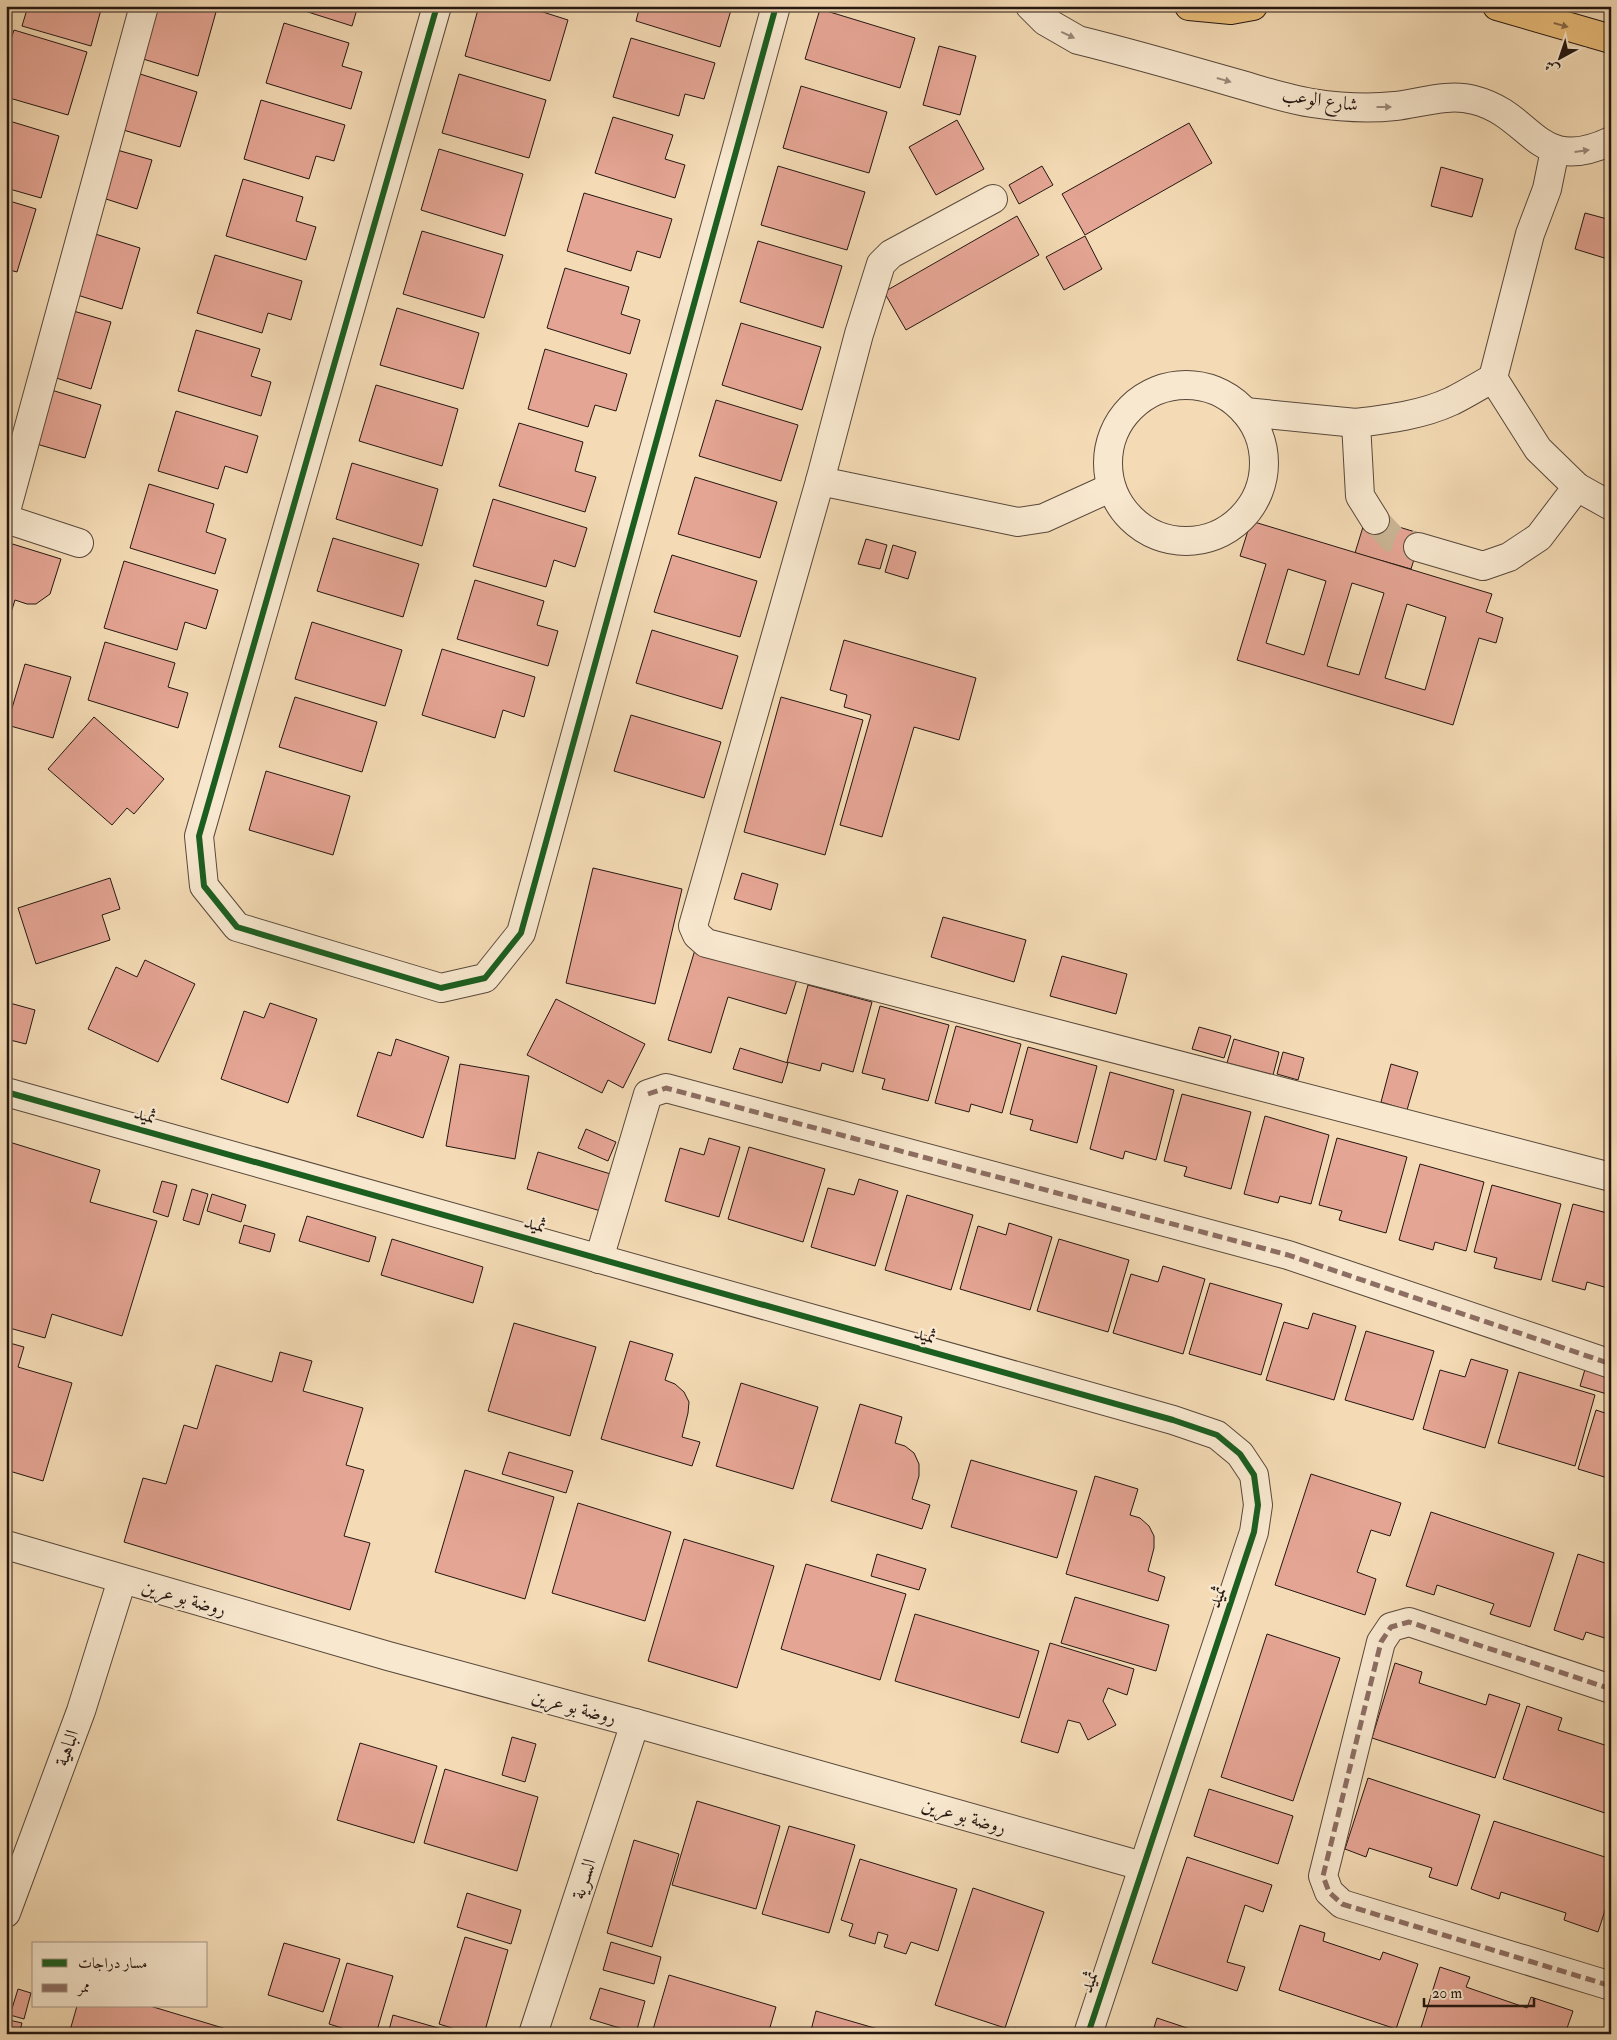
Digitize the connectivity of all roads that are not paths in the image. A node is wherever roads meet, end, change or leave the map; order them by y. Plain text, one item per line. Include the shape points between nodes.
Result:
1 (144, 6) edge
2 (437, 6) edge
3 (776, 6) edge
4 (1030, 6) edge
5 (1189, 6) edge
6 (1253, 6) edge
7 (1497, 6) edge
8 (1611, 39) edge
9 (1611, 141) edge
10 (1555, 150) junction
11 (993, 199) dead end
12 (1493, 378) junction
13 (1245, 412) junction
14 (1356, 422) junction
15 (820, 481) junction
16 (1577, 487) junction
17 (1110, 488) junction
18 (1611, 506) edge
19 (6, 511) edge
20 (6, 519) edge
21 (1375, 520) tunnel mouth
22 (79, 543) dead end
23 (1418, 547) tunnel mouth
24 (6, 1092) edge
25 (1611, 1177) edge
26 (600, 1259) junction
27 (1611, 1364) edge
28 (6, 1545) edge
29 (122, 1580) junction
30 (1611, 1689) edge
31 (635, 1723) junction
32 (1142, 1866) junction
33 (6, 1913) edge
34 (1611, 1986) edge
35 (533, 2034) edge
36 (1088, 2034) edge

1 - 19 street
2 - 3 street via 199,836 204,886 237,927 441,988 485,978 521,933
4 -> 10 street, شارع الوعب via 1045,21 1078,40 1311,103 1392,107 1452,98 1490,104 1507,114 1531,137
5 - 6 main road via 1231,10
7 -> 8 main road
10 -> 9 street, شارع الوعب via 1584,151
10 - 12 street via 1547,189 1530,234
11 - 15 street via 891,254 881,264
12 - 14 street via 1451,401 1419,413
12 - 16 street via 1538,449
13 - 14 street
13 - 17 street via 1221,393 1191,384 1161,388 1140,399 1133,403 1114,428 1106,458
13 - 17 street via 1261,438 1265,469 1257,499 1231,527 1210,538 1180,542 1150,534 1126,514
14 - 21 street via 1360,496
15 - 17 street via 1018,522 1044,518
15 - 25 street via 693,926 706,943
16 - 18 street
16 - 23 street via 1539,537 1509,557 1483,566
20 - 22 street
24 - 26 street, ثميد
26 - 27 street via 648,1094 666,1088 1288,1255
26 - 32 street, ثميد via 1172,1420 1217,1435 1240,1454 1254,1475 1258,1505 1254,1532
28 - 29 street, روضة بو عرين
29 - 31 street, روضة بو عرين
29 - 33 street, الباهية via 80,1711
30 - 34 street via 1410,1622 1392,1627 1381,1642 1324,1876 1330,1892 1342,1904
31 - 32 street, روضة بو عرين
31 - 35 street, السـرية
32 - 36 street, ثميد

